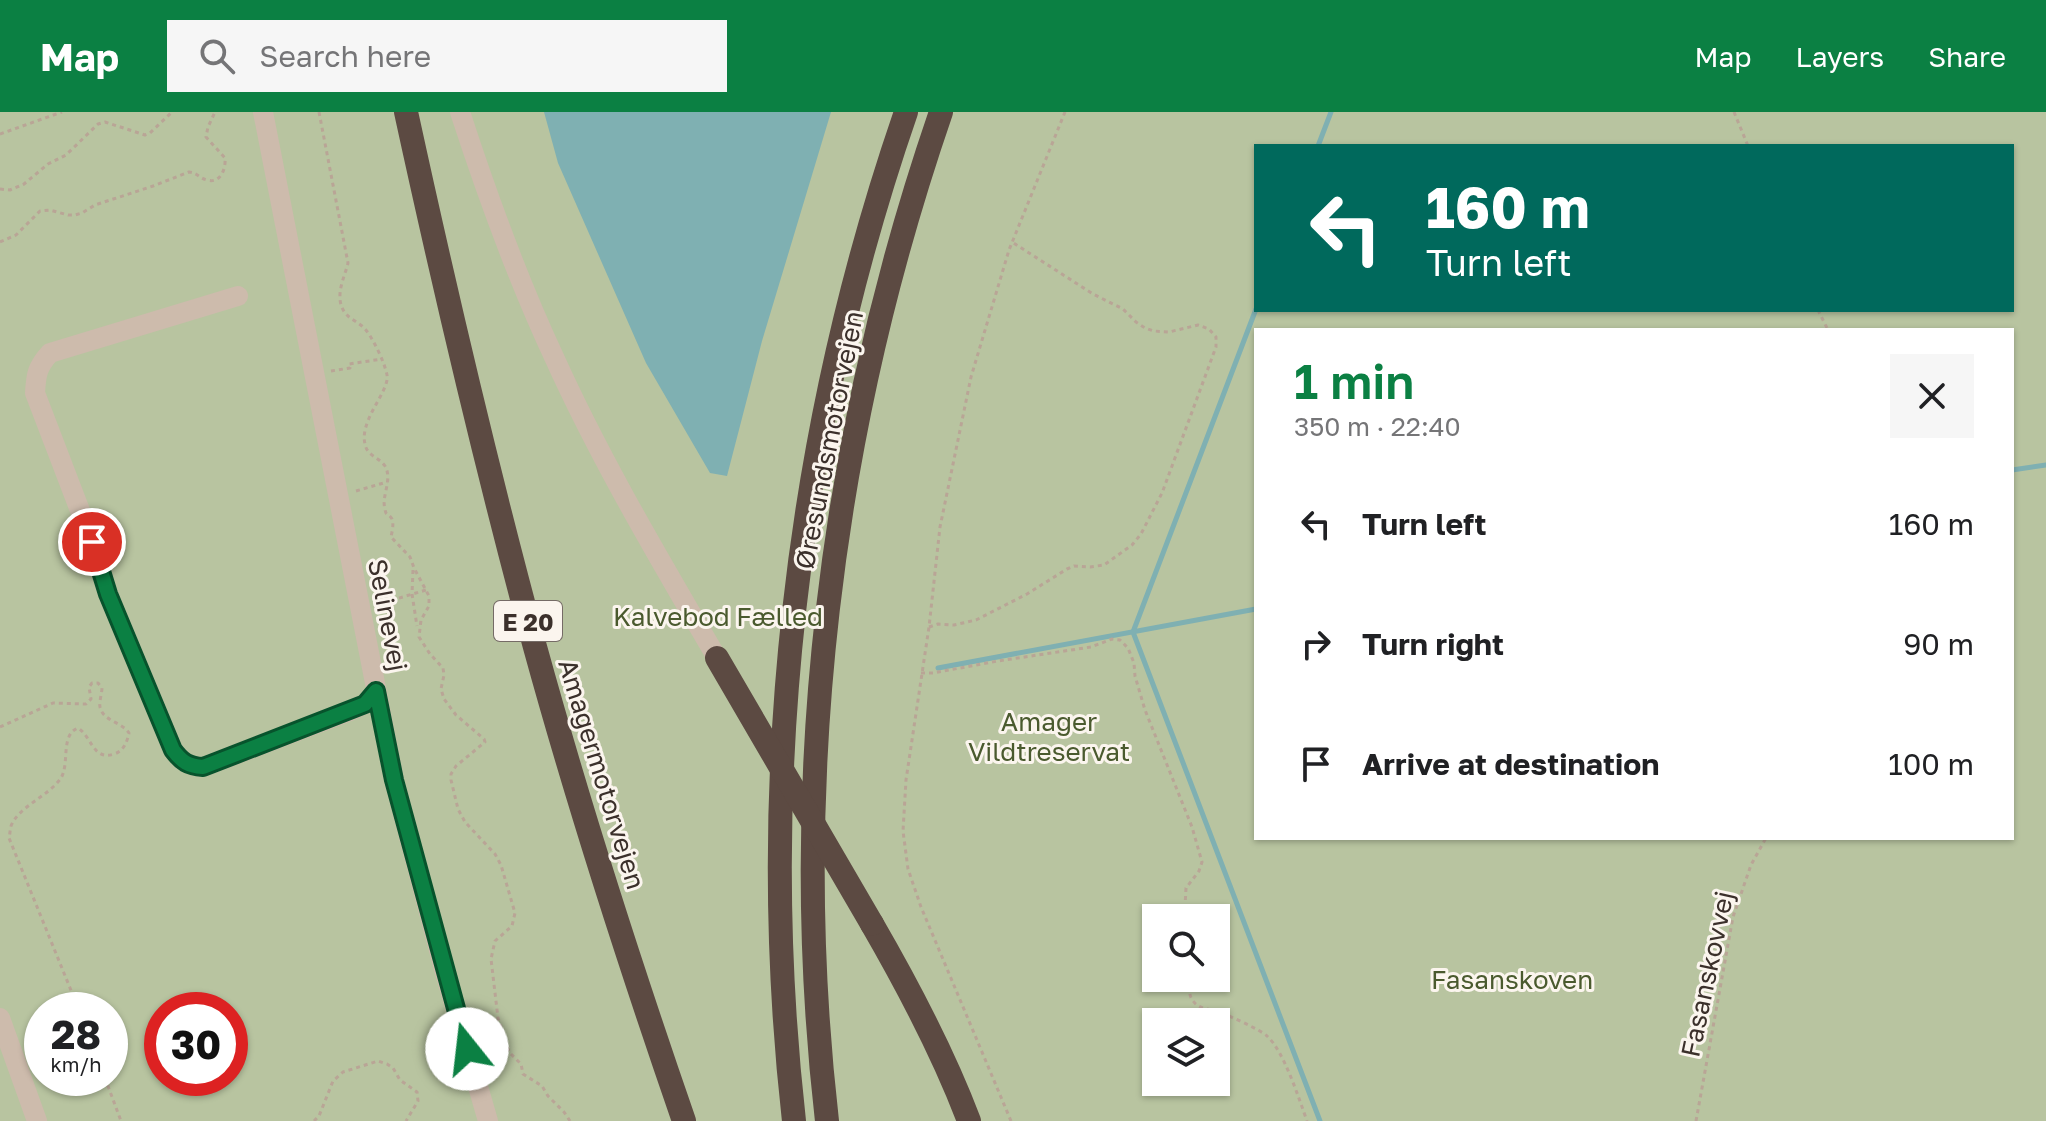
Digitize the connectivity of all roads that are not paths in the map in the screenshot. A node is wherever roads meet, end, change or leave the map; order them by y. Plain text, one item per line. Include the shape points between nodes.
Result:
1 (263, 112) edge
2 (406, 112) edge
3 (460, 112) edge
4 (906, 112) edge
5 (941, 112) edge
6 (238, 296) dead end
7 (717, 658) joint
8 (376, 691) junction
9 (0, 1018) edge
10 (37, 1121) edge
11 (488, 1121) edge
12 (684, 1121) edge
13 (794, 1121) edge
14 (827, 1121) edge
15 (969, 1121) edge

1 - 8 street, Selinevej
2 - 12 highway, Amagermotorvejen / E 20 via 536,649
3 - 7 street via 499,227 554,357 617,483
4 - 13 highway, Øresundsmotorvejen via 843,335 815,472 795,610 783,752 780,889
5 - 14 highway, Øresundsmotorvejen via 873,348 829,601 816,743 813,885
6 - 8 street via 50,353 36,375 35,393 108,594 182,762 203,767 365,704
7 - 15 highway, bridge via 928,1025
8 - 11 street, Selinevej via 394,780
9 - 10 street

